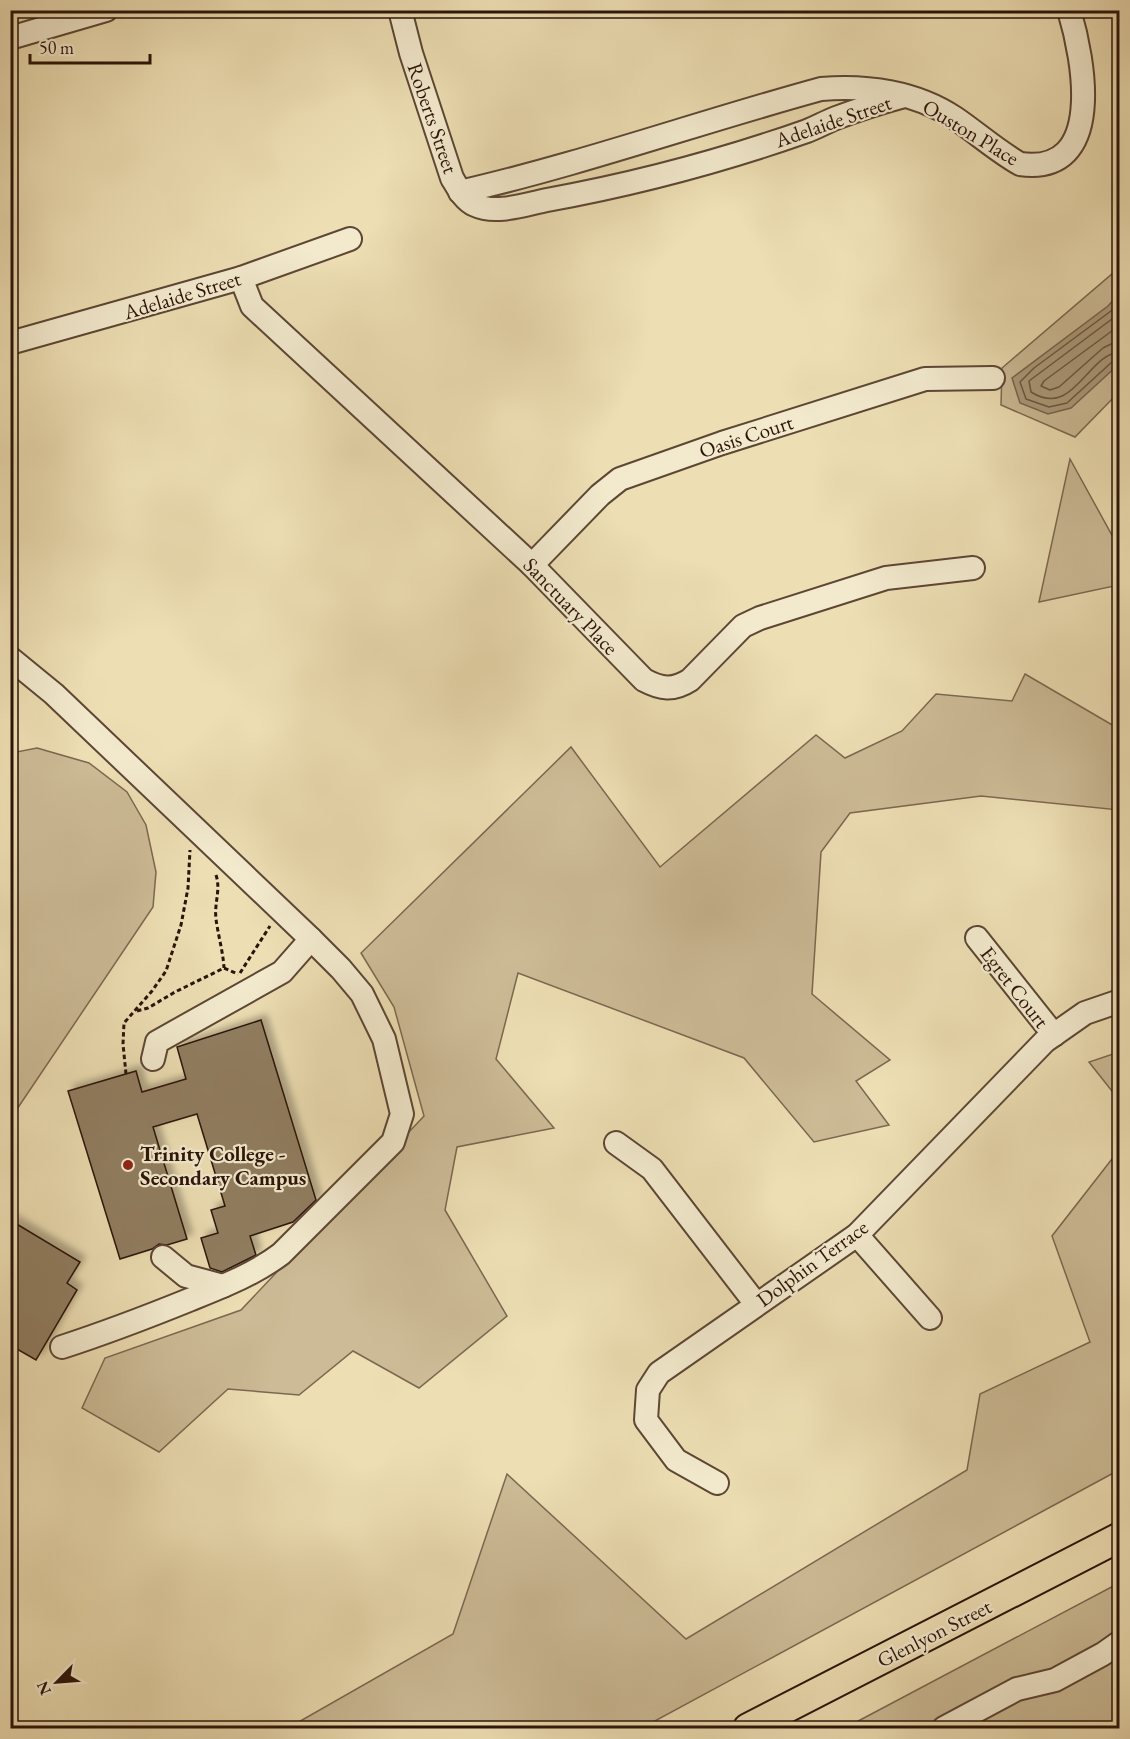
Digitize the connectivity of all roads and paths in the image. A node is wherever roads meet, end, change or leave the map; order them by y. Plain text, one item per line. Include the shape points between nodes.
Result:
1 (106, 10) edge
2 (400, 10) edge
3 (1069, 10) edge
4 (10, 38) edge
5 (905, 96) junction
6 (460, 192) junction
7 (487, 208) joint
8 (350, 239) dead end
9 (241, 278) junction
10 (10, 343) edge
11 (993, 378) dead end
12 (532, 565) junction
13 (973, 568) dead end
14 (10, 658) edge
15 (197, 851) dead end
16 (215, 873) dead end
17 (281, 909) junction
18 (977, 938) dead end
19 (311, 939) junction
20 (224, 968) junction
21 (243, 977) dead end
22 (235, 980) dead end
23 (1119, 1001) edge
24 (135, 1011) junction
25 (1054, 1035) junction
26 (153, 1059) dead end
27 (126, 1074) dead end
28 (616, 1143) dead end
29 (857, 1235) junction
30 (163, 1257) dead end
31 (223, 1286) junction
32 (756, 1304) junction
33 (930, 1318) dead end
34 (62, 1347) dead end
35 (717, 1483) dead end
36 (1119, 1537) edge
37 (1119, 1642) edge
38 (748, 1728) edge
39 (944, 1728) edge

1 - 4 street
2 - 6 street, Roberts Street via 441,146
3 - 5 street, Ouston Place via 1082,81 1081,125 1070,149 1047,164 1020,164 953,116
5 - 6 street, Adelaide Street via 861,88 821,89 604,155
5 - 7 street, Adelaide Street via 668,175 539,202
6 - 7 street, Roberts Street via 475,206
8 - 9 street, Adelaide Street
9 - 10 street, Adelaide Street
9 - 12 street, Sanctuary Place via 252,306
11 - 12 street, Oasis Court via 916,381 620,479
12 - 13 street, Sanctuary Place via 644,680 665,689 690,680 743,626 760,618 886,578
14 - 17 street via 54,694
15 - 24 path via 191,846 181,925 166,971
16 - 20 path
17 - 19 street
17 - 22 path
18 - 25 street, Egret Court
19 - 26 street via 282,972 157,1042
19 - 31 street via 362,994 384,1039 402,1114 393,1142 281,1254 265,1267
20 - 21 path
20 - 24 path
23 - 25 street, Dolphin Terrace via 1085,1013
24 - 27 path via 124,1023
25 - 29 street, Dolphin Terrace
28 - 32 street via 652,1169
29 - 32 street, Dolphin Terrace
29 - 33 street
30 - 31 street via 186,1276
31 - 34 street
32 - 35 street, Dolphin Terrace via 658,1373 648,1390 646,1420 676,1460
36 - 38 main road, Glenlyon Street
37 - 39 street via 1055,1680 1017,1689

